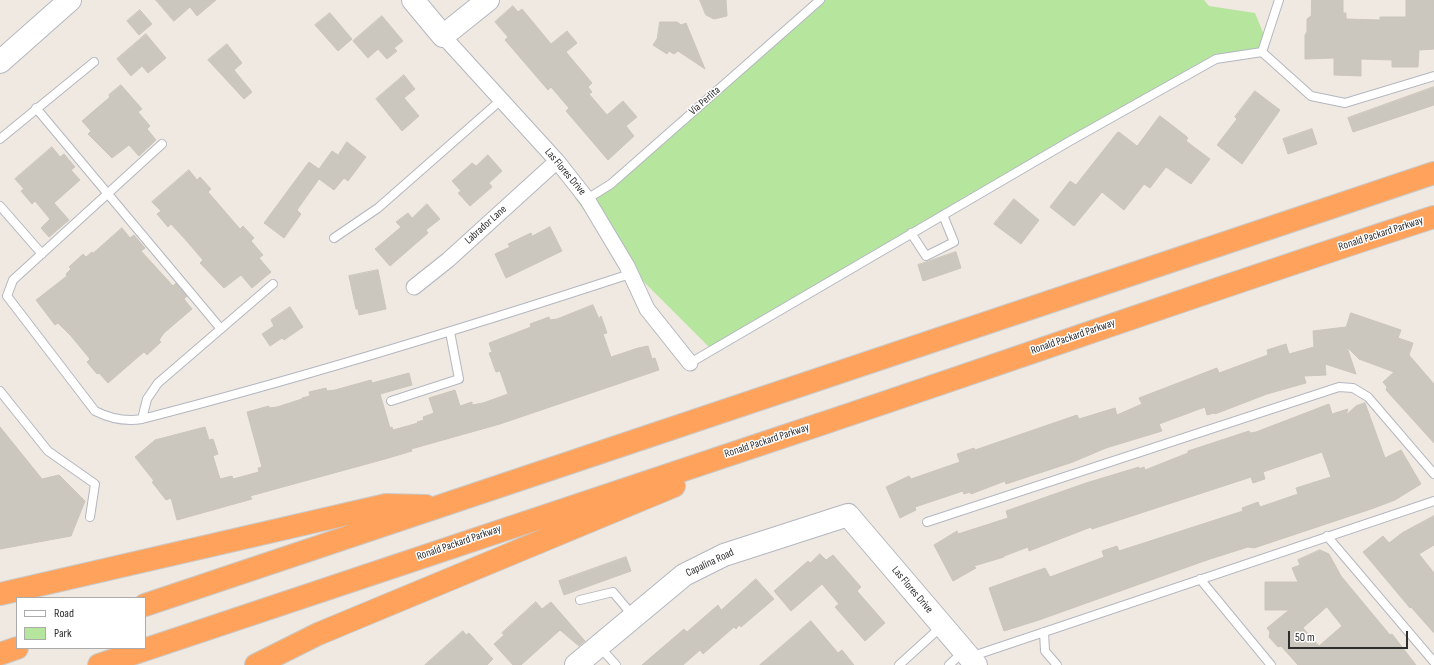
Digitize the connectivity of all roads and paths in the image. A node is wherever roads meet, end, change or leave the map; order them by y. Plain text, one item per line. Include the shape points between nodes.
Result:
1 (70, 0) edge
2 (413, 0) edge
3 (488, 0) edge
4 (820, 0) edge
5 (1279, 0) edge
6 (444, 36) junction
7 (1262, 52) junction
8 (0, 62) edge
9 (94, 62) dead end
10 (1434, 76) edge
11 (501, 100) junction
12 (36, 108) junction
13 (0, 139) edge
14 (162, 144) dead end
15 (557, 161) junction
16 (1434, 172) edge
17 (107, 194) junction
18 (587, 199) junction
19 (0, 206) edge
20 (944, 215) junction
21 (1434, 217) edge
22 (911, 233) junction
23 (334, 238) dead end
24 (42, 254) junction
25 (630, 274) junction
26 (273, 284) dead end
27 (414, 287) dead end
28 (221, 329) junction
29 (450, 332) junction
30 (690, 363) joint
31 (0, 391) edge
32 (391, 401) dead end
33 (142, 419) junction
34 (826, 422) junction
35 (1434, 474) edge
36 (1434, 501) edge
37 (441, 507) junction
38 (848, 515) joint
39 (90, 517) dead end
40 (927, 522) dead end
41 (1327, 536) junction
42 (1200, 579) junction
43 (0, 594) edge
44 (580, 600) dead end
45 (146, 605) edge
46 (633, 617) junction
47 (942, 626) junction
48 (1044, 632) junction
49 (599, 646) junction
50 (16, 648) edge
51 (0, 654) edge
52 (964, 660) edge
53 (1434, 662) edge
54 (1268, 664) edge
55 (99, 665) edge
56 (256, 665) edge
57 (576, 665) edge
58 (616, 665) edge
59 (899, 665) edge
60 (1057, 665) edge

1 - 8 street
2 - 6 street, Las Flores Drive
3 - 6 street
4 - 18 lane, Via Perlita via 611,184
5 - 7 lane
6 - 11 street, Las Flores Drive
7 - 10 lane via 1311,96 1345,103
7 - 20 lane via 1216,59
9 - 12 lane
11 - 15 street, Las Flores Drive
11 - 23 lane via 378,208
12 - 13 lane
12 - 17 lane
14 - 17 lane
15 - 18 street, Las Flores Drive
15 - 27 street, Labrador Lane via 448,260
16 - 37 highway
17 - 24 lane
17 - 28 lane
18 - 25 street, Las Flores Drive
19 - 24 lane
20 - 22 lane
20 - 22 lane via 954,242 926,256
21 - 34 highway, Ronald Packard Parkway
22 - 30 lane
24 - 33 lane via 13,280 6,296 96,411 108,418 130,421
25 - 29 lane
25 - 30 street, Las Flores Drive via 647,308
26 - 28 lane
28 - 33 lane via 158,383 147,399
29 - 32 lane via 460,379
29 - 33 lane via 266,387
31 - 39 lane via 48,452 94,484
34 - 55 highway, Ronald Packard Parkway
34 - 56 highway via 318,634
35 - 40 lane via 1368,398 1353,388 1339,387
36 - 41 lane
37 - 43 highway via 386,505
37 - 45 highway
38 - 46 street, Capalina Road via 724,555 684,575
38 - 47 street, Las Flores Drive
41 - 42 lane
41 - 53 lane
42 - 48 lane
42 - 54 lane
44 - 46 lane via 614,592
46 - 49 street, Capalina Road
47 - 52 street, Las Flores Drive
47 - 59 lane
48 - 52 lane
48 - 60 lane via 1045,651
49 - 57 street, Capalina Road
49 - 58 lane
50 - 51 highway

